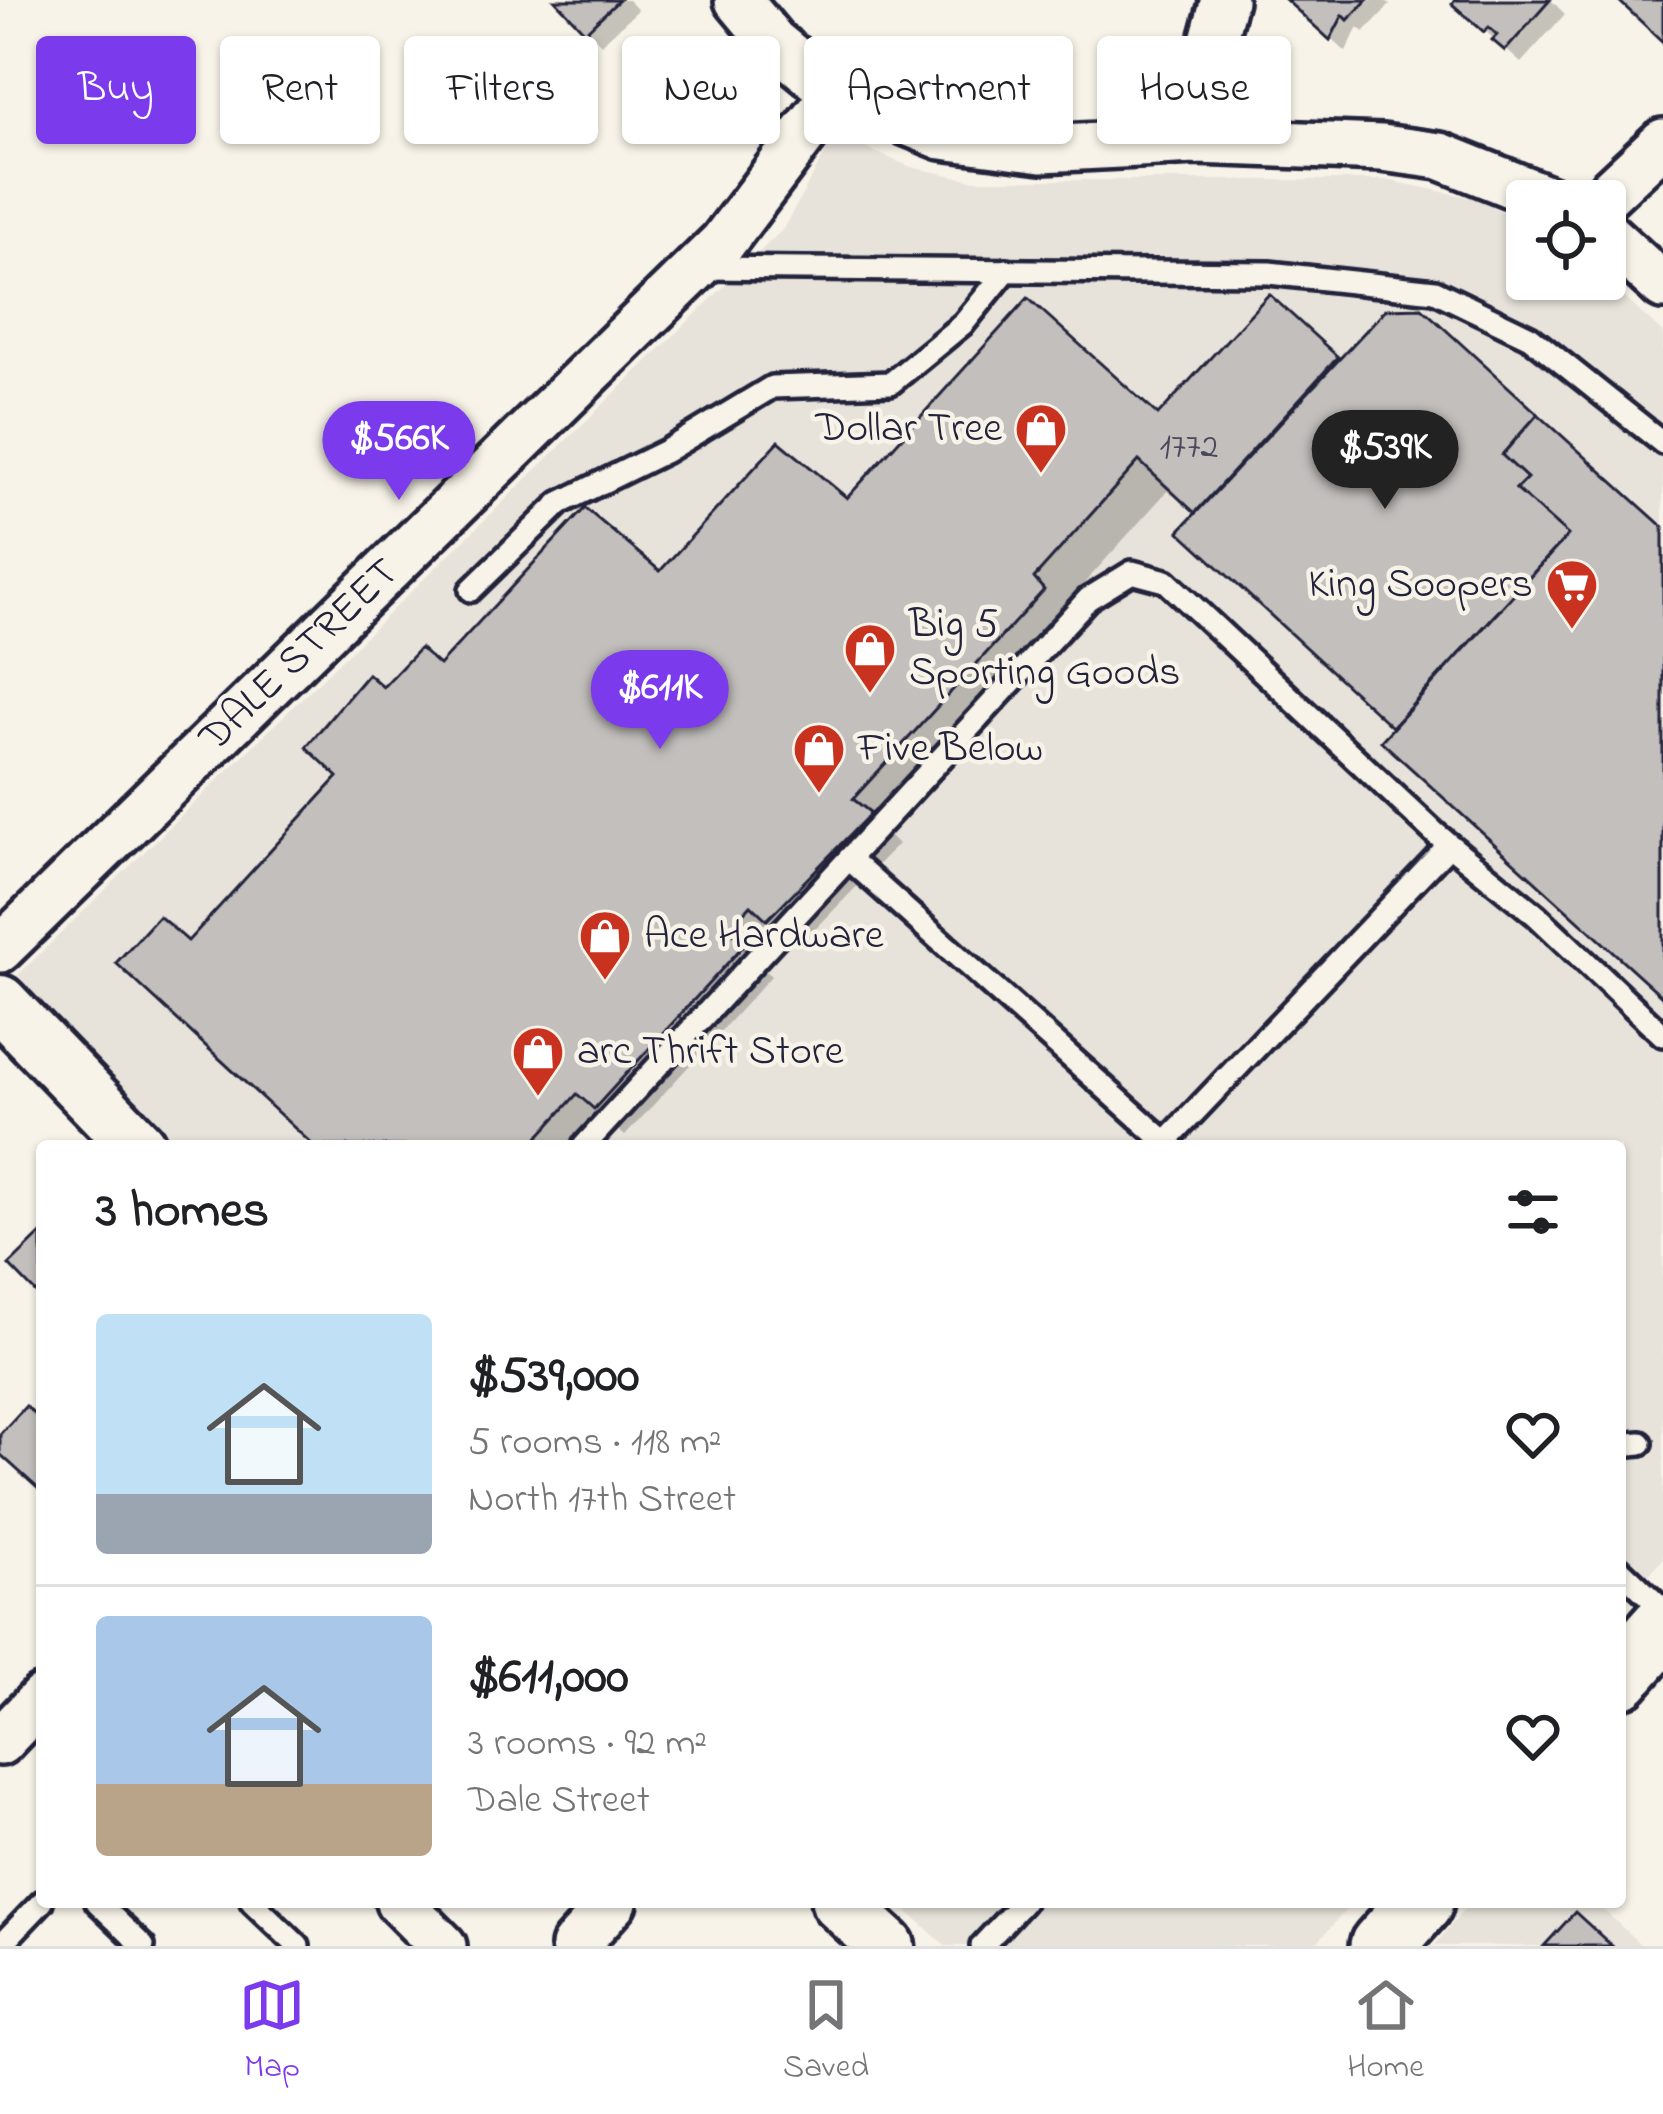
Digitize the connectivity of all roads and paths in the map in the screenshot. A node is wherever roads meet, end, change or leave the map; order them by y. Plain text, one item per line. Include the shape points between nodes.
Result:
1 (738, 0) edge
2 (1224, 0) edge
3 (1214, 36) edge
4 (804, 68) edge
5 (804, 135) edge
6 (1663, 142) edge
7 (1004, 144) edge
8 (1138, 144) edge
9 (1245, 144) edge
10 (1622, 180) edge
11 (1506, 182) edge
12 (1626, 252) edge
13 (697, 268) junction
14 (1007, 270) junction
15 (1663, 286) edge
16 (1663, 443) edge
17 (471, 590) dead end
18 (1449, 845) junction
19 (849, 859) junction
20 (0, 949) edge
21 (0, 1003) edge
22 (1663, 1035) edge
23 (132, 1140) edge
24 (590, 1140) edge
25 (1160, 1140) edge
26 (1171, 1140) edge
27 (1626, 1575) edge
28 (1663, 1610) edge
29 (1663, 1627) edge
30 (1626, 1669) edge
31 (36, 1908) edge
32 (103, 1908) edge
33 (258, 1908) edge
34 (405, 1908) edge
35 (609, 1908) edge
36 (846, 1908) edge
37 (1017, 1908) edge
38 (1416, 1908) edge
39 (0, 1946) edge
40 (143, 1946) edge
41 (298, 1946) edge
42 (443, 1946) edge
43 (574, 1946) edge
44 (887, 1946) edge
45 (982, 1946) edge
46 (1382, 1946) edge

1 - 4 street
2 - 3 street
5 - 13 street, DALE STREET
6 - 10 street
7 - 8 street
9 - 11 street via 1440,156
12 - 15 street
13 - 14 lane
13 - 20 street, DALE STREET
14 - 16 lane via 1269,273 1435,291 1530,338
14 - 17 lane via 964,323 891,383 772,387 560,503
18 - 19 lane via 1166,581 1132,572 1088,599
18 - 22 lane
18 - 26 lane
19 - 24 lane
19 - 25 lane
21 - 23 street
27 - 28 lane
29 - 30 main road
31 - 39 lane
32 - 40 lane
33 - 41 lane
34 - 42 street
35 - 43 street
36 - 44 street
37 - 45 lane
38 - 46 main road

